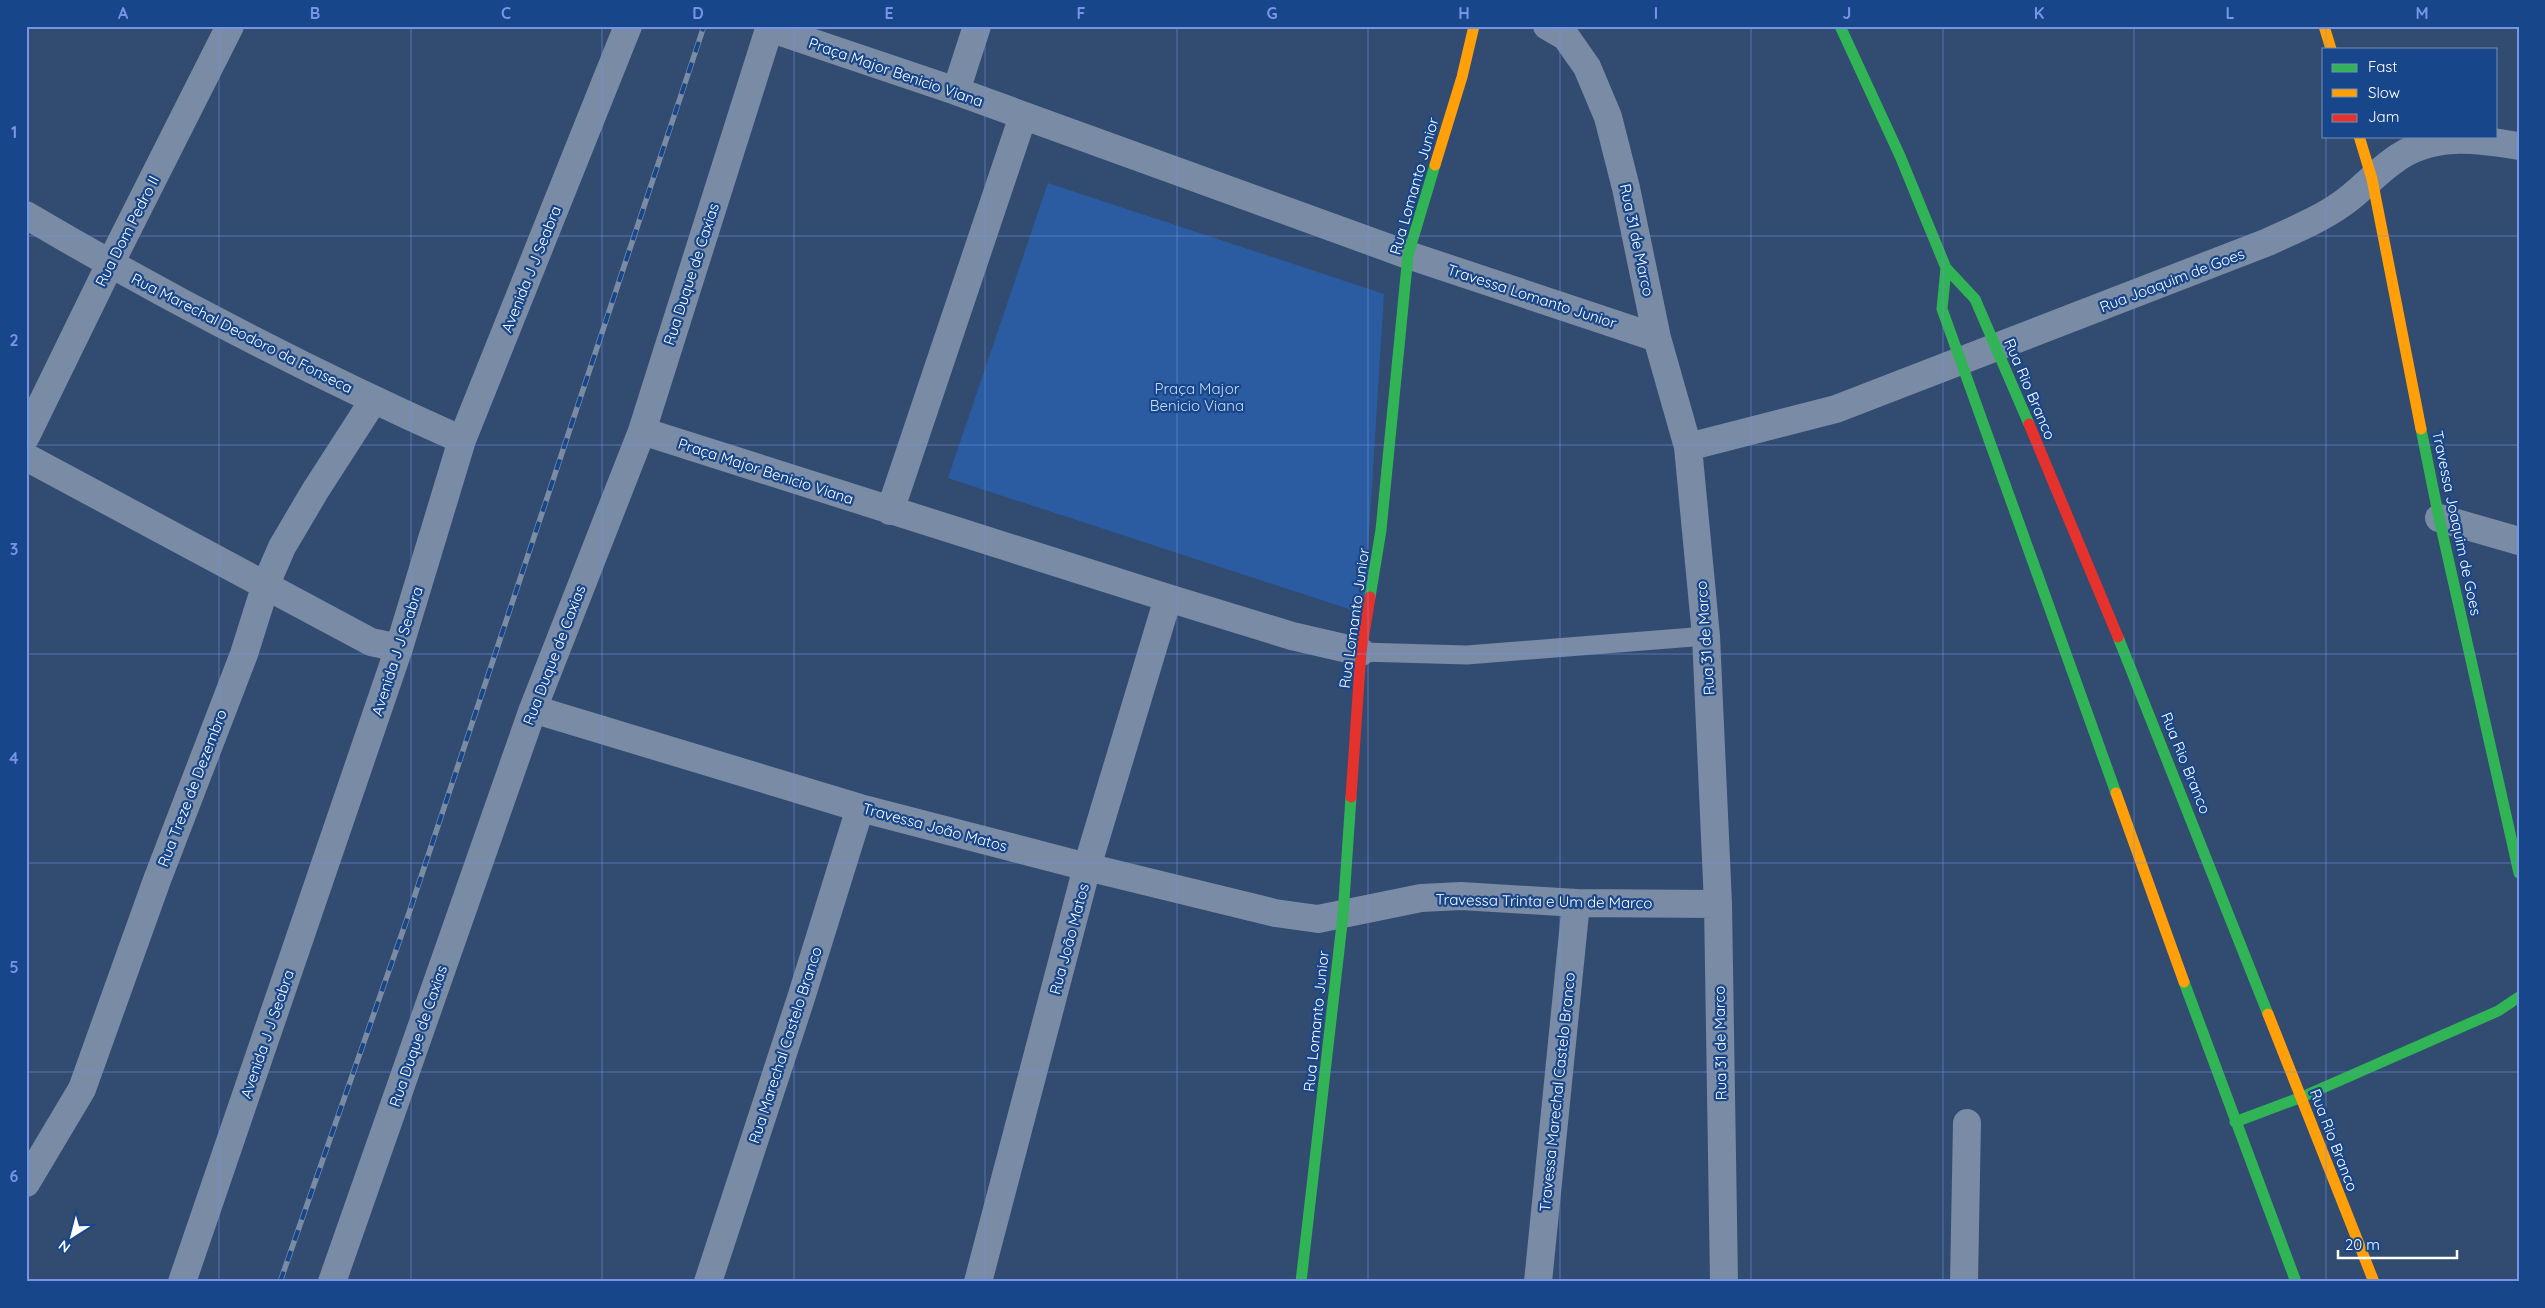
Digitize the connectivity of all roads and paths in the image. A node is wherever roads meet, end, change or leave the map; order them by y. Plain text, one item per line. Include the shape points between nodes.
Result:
1 (230, 26) edge
2 (628, 26) edge
3 (977, 26) edge
4 (1474, 26) edge
5 (1547, 26) edge
6 (1840, 26) edge
7 (2324, 26) edge
8 (770, 27) edge
9 (2332, 48) edge
10 (956, 91) junction
11 (1023, 116) junction
12 (2360, 138) edge
13 (2519, 146) edge
14 (2372, 179) junction
15 (26, 215) edge
16 (1408, 255) junction
17 (110, 264) junction
18 (1946, 268) junction
19 (1657, 338) junction
20 (1996, 349) junction
21 (1961, 361) junction
22 (373, 400) junction
23 (642, 431) junction
24 (26, 436) edge
25 (462, 440) junction
26 (1688, 447) junction
27 (26, 457) edge
28 (890, 511) junction
29 (2439, 518) junction
30 (2519, 541) edge
31 (266, 584) junction
32 (1168, 598) junction
33 (1706, 636) junction
34 (399, 648) junction
35 (1361, 652) junction
36 (532, 709) junction
37 (860, 808) junction
38 (1088, 867) junction
39 (2519, 872) edge
40 (1576, 903) junction
41 (1718, 904) junction
42 (1343, 915) junction
43 (2519, 997) edge
44 (2302, 1097) junction
45 (2235, 1122) junction
46 (1967, 1123) dead end
47 (26, 1183) edge
48 (182, 1282) edge
49 (332, 1282) edge
50 (708, 1282) edge
51 (978, 1282) edge
52 (1301, 1282) edge
53 (1538, 1282) edge
54 (1724, 1282) edge
55 (1964, 1282) edge
56 (2296, 1282) edge
57 (2374, 1282) edge

1 - 17 street, Rua Dom Pedro II
2 - 25 street, Avenida J J Seabra
3 - 10 street
4 - 16 main road, Rua Lomanto Junior via 1462,77
5 - 19 street, Rua 31 de Marco via 1566,37 1587,67 1608,117
6 - 18 main road, Rua Rio Branco via 1900,156
7 - 9 main road
8 - 10 street, Praça Major Benicio Viana
8 - 23 street, Rua Duque de Caxias
10 - 11 street, Praça Major Benicio Viana
11 - 16 street, Praça Major Benicio Viana
11 - 28 street
12 - 14 main road, Travessa Joaquim de Goes
13 - 14 street, Rua Joaquim de Goes via 2480,139 2444,140 2418,146 2394,160
14 - 20 street, Rua Joaquim de Goes via 2321,217 2268,242
14 - 29 main road, Travessa Joaquim de Goes
15 - 17 street, Rua Marechal Deodoro da Fonseca
16 - 19 street, Travessa Lomanto Junior
16 - 35 main road, Rua Lomanto Junior via 1381,530
17 - 22 street, Rua Marechal Deodoro da Fonseca
17 - 24 street, Rua Dom Pedro II
18 - 20 main road, Rua Rio Branco via 1975,298
18 - 21 main road, Rua Rio Branco via 1942,309
19 - 26 street, Rua 31 de Marco
20 - 21 street, Rua Joaquim de Goes
20 - 44 main road, Rua Rio Branco via 2165,751
21 - 26 street, Rua Joaquim de Goes via 1836,408
21 - 45 main road, Rua Rio Branco
22 - 25 street, Rua Marechal Deodoro da Fonseca
22 - 31 street, Rua Treze de Dezembro via 282,547
23 - 28 street, Praça Major Benicio Viana
23 - 36 street, Rua Duque de Caxias
25 - 34 street, Avenida J J Seabra
26 - 33 street, Rua 31 de Marco
27 - 31 street
28 - 32 street, Praça Major Benicio Viana
29 - 30 street
29 - 39 main road, Travessa Joaquim de Goes
31 - 34 street via 371,642
31 - 47 street, Rua Treze de Dezembro via 244,654 157,880 82,1089
32 - 35 street, Praça Major Benicio Viana via 1292,636
32 - 38 street, Rua João Matos
33 - 35 lane via 1467,655
33 - 41 street, Rua 31 de Marco
34 - 48 street, Avenida J J Seabra
35 - 42 main road, Rua Lomanto Junior
36 - 37 street, Travessa João Matos
36 - 49 street, Rua Duque de Caxias
37 - 38 street, Travessa João Matos
37 - 50 street, Rua Marechal Castelo Branco
38 - 42 street, Travessa João Matos via 1274,913 1318,919
38 - 51 street, Rua João Matos
40 - 41 street, Travessa Trinta e Um de Marco
40 - 42 street, Travessa Trinta e Um de Marco via 1461,896 1420,898
40 - 53 street, Travessa Marechal Castelo Branco
41 - 54 street, Rua 31 de Marco
42 - 52 main road, Rua Lomanto Junior
43 - 44 main road via 2498,1011
44 - 45 main road
44 - 57 main road, Rua Rio Branco
45 - 56 main road, Rua Rio Branco
46 - 55 street

